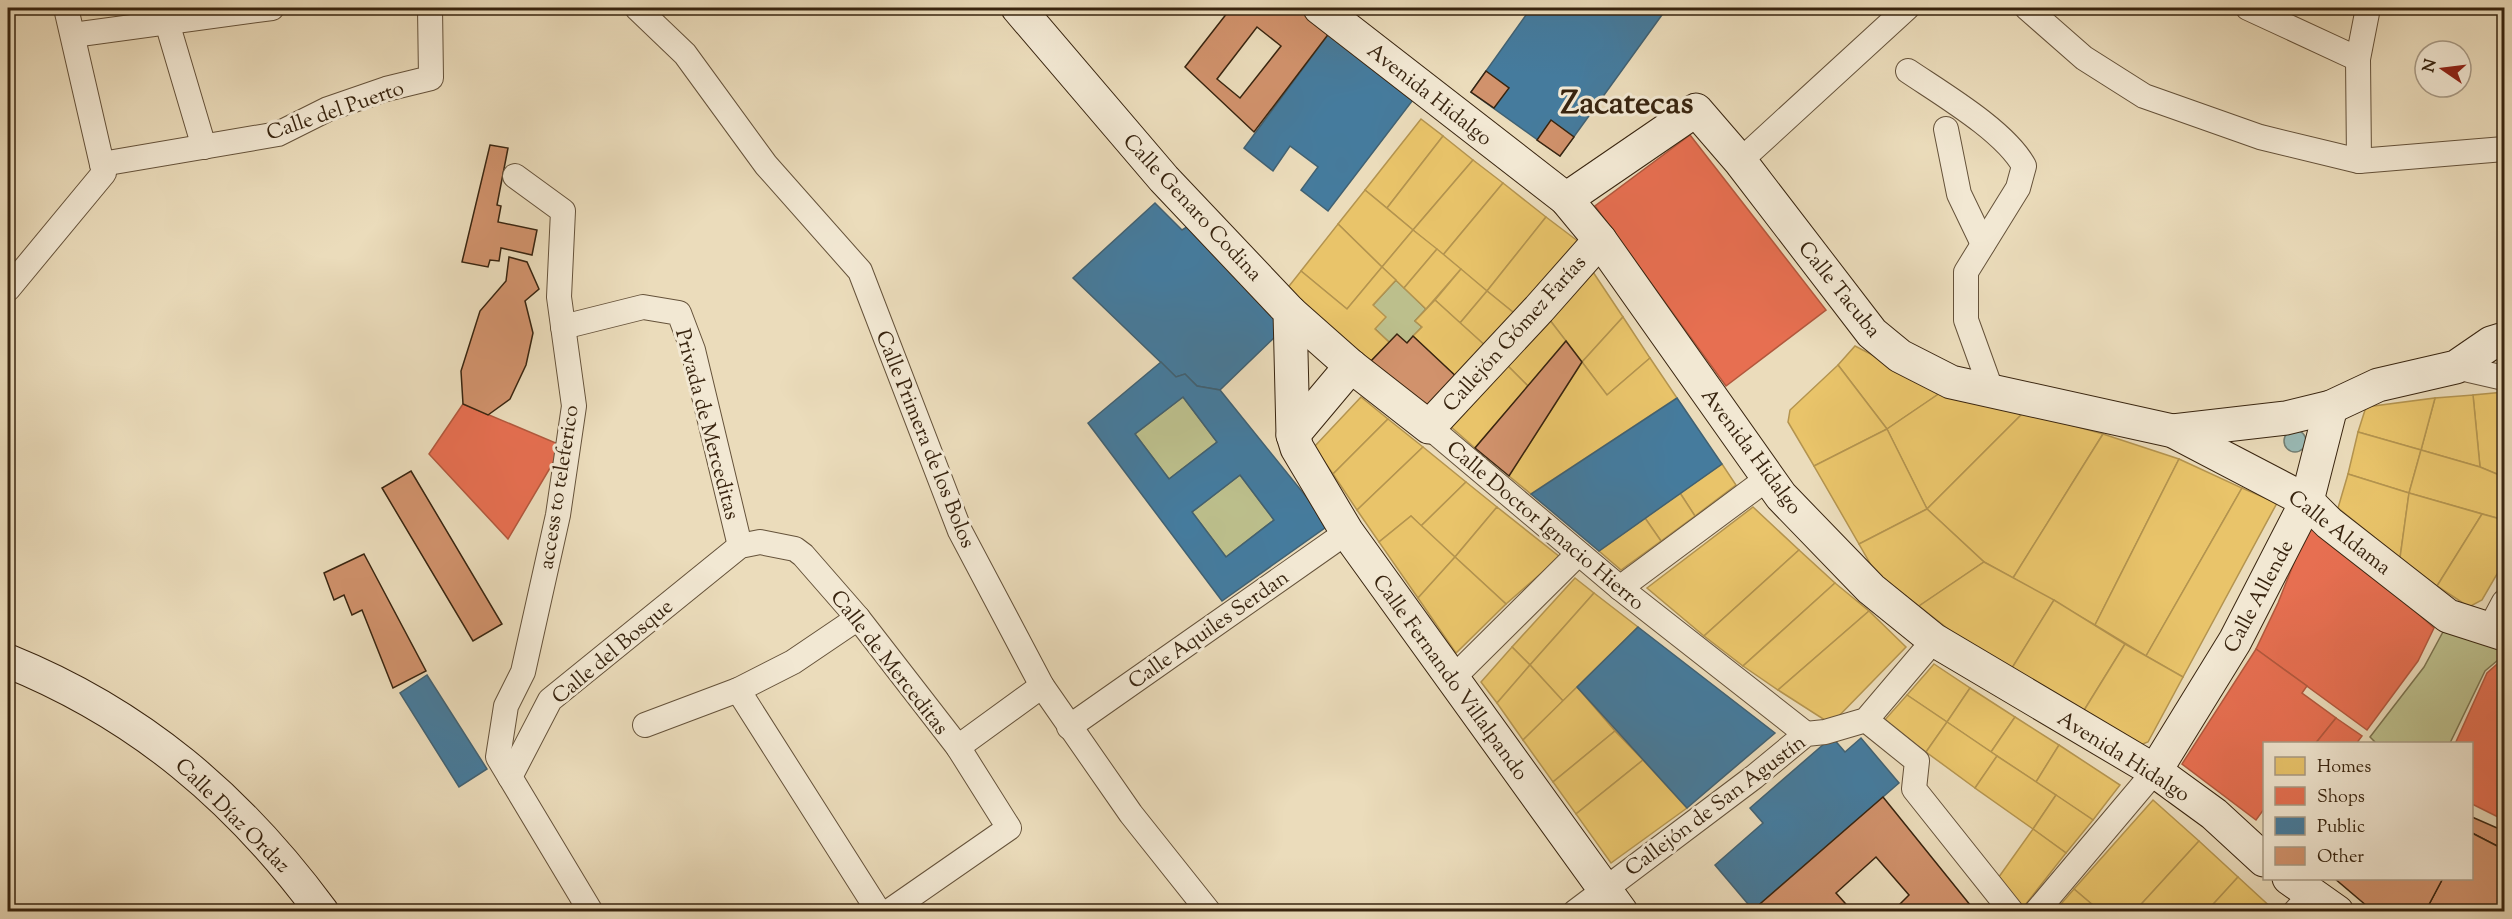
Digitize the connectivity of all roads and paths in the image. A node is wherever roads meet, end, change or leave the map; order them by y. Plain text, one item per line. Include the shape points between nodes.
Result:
1 (66, 8) edge
2 (272, 8) edge
3 (430, 8) edge
4 (637, 8) edge
5 (1018, 8) edge
6 (1320, 8) edge
7 (1907, 8) edge
8 (2026, 8) edge
9 (2248, 8) edge
10 (2368, 8) edge
11 (165, 15) edge
12 (73, 35) junction
13 (2358, 58) junction
14 (1908, 71) dead end
15 (1946, 129) dead end
16 (204, 147) junction
17 (2505, 149) edge
18 (2360, 160) junction
19 (1740, 161) junction
20 (102, 164) junction
21 (515, 176) dead end
22 (1566, 199) junction
23 (1600, 240) junction
24 (1983, 244) junction
25 (8, 289) edge
26 (1290, 312) junction
27 (563, 327) junction
28 (2505, 339) edge
29 (1351, 366) junction
30 (2457, 367) junction
31 (2505, 378) edge
32 (1992, 392) junction
33 (2331, 407) junction
34 (1429, 427) junction
35 (2173, 431) junction
36 (1293, 435) junction
37 (1768, 478) junction
38 (2307, 501) junction
39 (1347, 532) junction
40 (740, 546) junction
41 (1578, 554) junction
42 (1620, 588) junction
43 (2505, 602) edge
44 (858, 618) junction
45 (2497, 632) edge
46 (1934, 640) junction
47 (8, 661) edge
48 (1454, 677) junction
49 (1042, 686) junction
50 (738, 690) junction
51 (1866, 720) junction
52 (645, 725) dead end
53 (1069, 727) junction
54 (1806, 734) junction
55 (958, 747) junction
56 (2155, 771) junction
57 (510, 777) junction
58 (2263, 858) edge
59 (1613, 899) edge
60 (322, 912) edge
61 (591, 912) edge
62 (879, 912) edge
63 (888, 912) edge
64 (1209, 912) edge
65 (1575, 912) edge
66 (2012, 912) edge
67 (2036, 912) edge

1 - 12 street
2 - 11 street
3 - 16 street, Calle del Puerto via 431,78 328,109 278,134
4 - 49 street, Calle Primera de los Bolos via 685,54 766,165 860,271 960,531
5 - 26 street, Calle Genaro Codina via 1164,179
6 - 22 street, Avenida Hidalgo
7 - 19 street
8 - 18 street via 2084,58 2144,96 2260,137
9 - 13 street
10 - 13 street
11 - 12 street
11 - 16 street
12 - 20 street
13 - 18 street
14 - 24 street via 2015,150 2024,166 2018,188
15 - 24 street via 1959,194
16 - 20 street, Calle del Puerto
17 - 18 street
19 - 22 street, Calle Tacuba via 1696,110
19 - 32 street, Calle Tacuba via 1872,333 1899,356 1951,382
20 - 25 street via 105,173
21 - 27 street, access to teleferico via 563,211 559,297
22 - 23 street, Avenida Hidalgo
23 - 34 street, Callejón Gómez Farías
23 - 37 street, Avenida Hidalgo
24 - 32 street via 1966,272 1966,320
26 - 29 street, Calle Doctor Ignacio Hierro
26 - 36 street
27 - 40 street, Privada de Merceditas via 643,307 679,313 693,350
27 - 57 street, access to teleferico via 574,406 558,515 533,627 499,739 498,757
28 - 30 street via 2491,343
29 - 34 street, Calle Doctor Ignacio Hierro
29 - 36 street
30 - 31 street
30 - 33 street via 2378,385
32 - 35 street, Calle Tacuba
33 - 35 street via 2286,418
33 - 38 street, Calle Allende
34 - 41 street, Calle Doctor Ignacio Hierro
35 - 38 street, Calle Aldama
36 - 39 street, Calle Fernando Villalpando
37 - 42 street
37 - 46 street, Avenida Hidalgo via 1871,589
38 - 45 street, Calle Aldama via 2329,523 2448,616
38 - 56 street, Calle Allende via 2235,641
39 - 48 street, Calle Fernando Villalpando
39 - 53 street, Calle Aquiles Serdan
40 - 44 street, Calle de Merceditas via 760,542 795,549
40 - 57 street, Calle del Bosque via 550,700
41 - 42 street, Calle Doctor Ignacio Hierro
41 - 48 street
42 - 54 street, Calle Doctor Ignacio Hierro
43 - 45 street
44 - 50 street via 793,662
44 - 55 street, Calle de Merceditas
46 - 51 street
46 - 56 street, Avenida Hidalgo
47 - 60 street, Calle Díaz Ordaz via 110,710 202,779 278,856
48 - 59 street, Calle Fernando Villalpando via 1554,822
49 - 53 street, Calle Primera de los Bolos
49 - 55 street
50 - 52 street
50 - 62 street
51 - 54 street, Callejón de San Agustín
51 - 66 street via 1917,761 1914,789
53 - 64 street, Calle Primera de los Bolos via 1161,855
54 - 59 street, Callejón de San Agustín
55 - 63 street, Calle de Merceditas via 1009,828
56 - 58 street, Avenida Hidalgo via 2214,814
56 - 67 street
57 - 61 street, access to teleferico
59 - 65 street, Callejón de San Agustín

